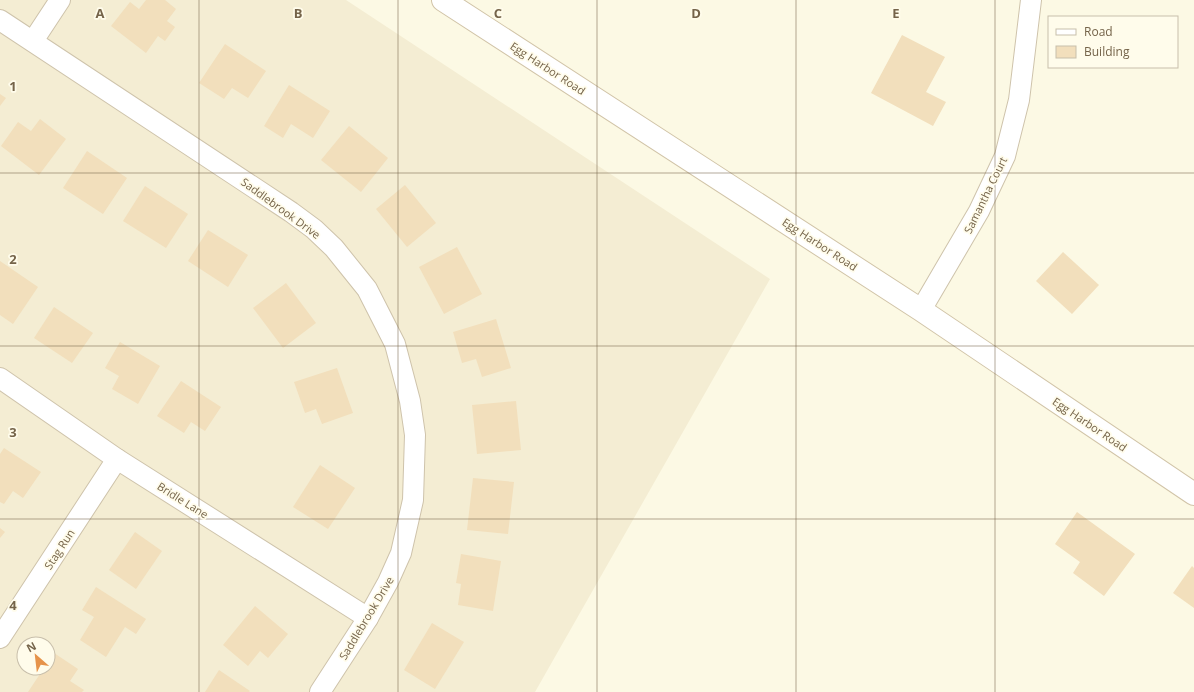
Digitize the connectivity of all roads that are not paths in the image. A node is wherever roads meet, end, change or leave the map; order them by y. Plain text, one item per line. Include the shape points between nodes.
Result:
1 (60, 0) edge
2 (443, 0) edge
3 (1031, 0) edge
4 (0, 20) edge
5 (33, 41) junction
6 (922, 310) junction
7 (0, 378) edge
8 (117, 459) junction
9 (1194, 494) edge
10 (368, 618) junction
11 (0, 638) edge
12 (320, 692) edge

1 - 5 street
2 - 6 main road, Egg Harbor Road
3 - 6 street, Samantha Court via 1019,100 1005,156 979,211
4 - 5 street, Saddlebrook Drive
5 - 10 street, Saddlebrook Drive via 314,229 334,248 367,289 395,344 410,402 415,435 413,500 407,530 401,553
6 - 9 main road, Egg Harbor Road
7 - 8 street, Bridle Lane
8 - 10 street, Bridle Lane
8 - 11 street, Stag Run
10 - 12 street, Saddlebrook Drive

